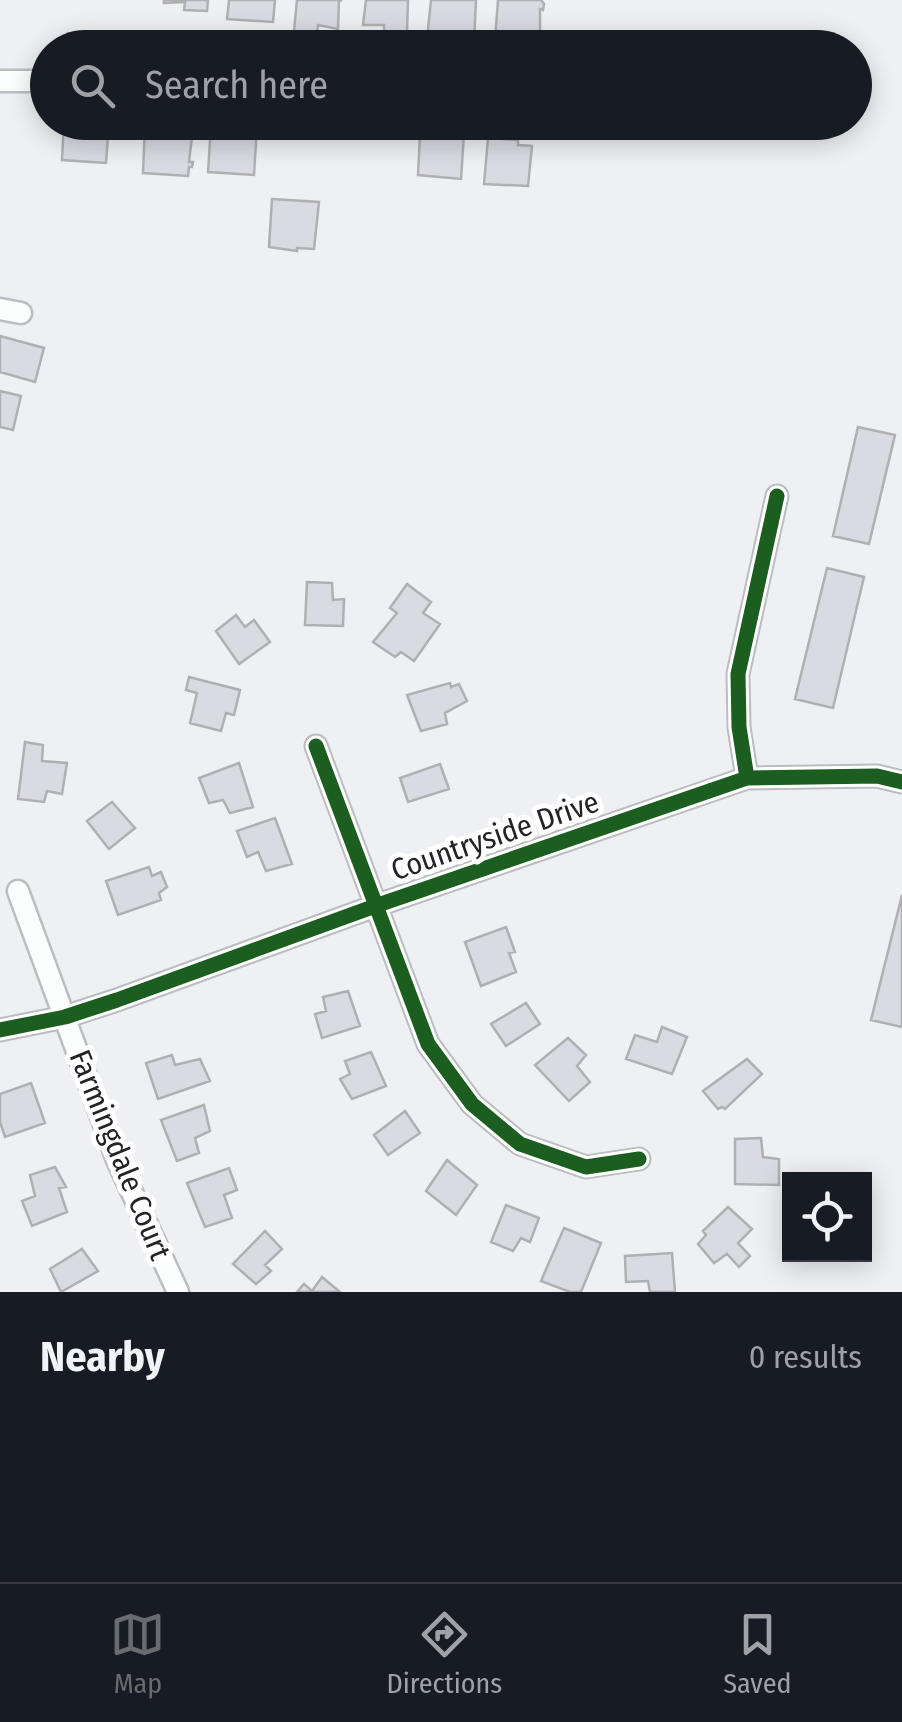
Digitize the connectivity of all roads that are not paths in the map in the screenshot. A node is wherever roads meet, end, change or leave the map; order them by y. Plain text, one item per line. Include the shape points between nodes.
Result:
1 (0, 81) edge
2 (30, 81) edge
3 (777, 496) dead end
4 (316, 746) dead end
5 (747, 778) junction
6 (902, 782) edge
7 (18, 891) dead end
8 (378, 905) junction
9 (65, 1017) junction
10 (0, 1030) edge
11 (639, 1159) dead end
12 (178, 1292) edge

1 - 2 street
3 - 5 street via 738,674
4 - 8 street
5 - 6 street, Countryside Drive via 877,776
5 - 8 street, Countryside Drive
7 - 9 street, Farmingdale Court
8 - 9 street, Countryside Drive
8 - 11 street via 428,1044 472,1104 520,1144 586,1167
9 - 10 street, Countryside Drive
9 - 12 street, Farmingdale Court via 117,1160

